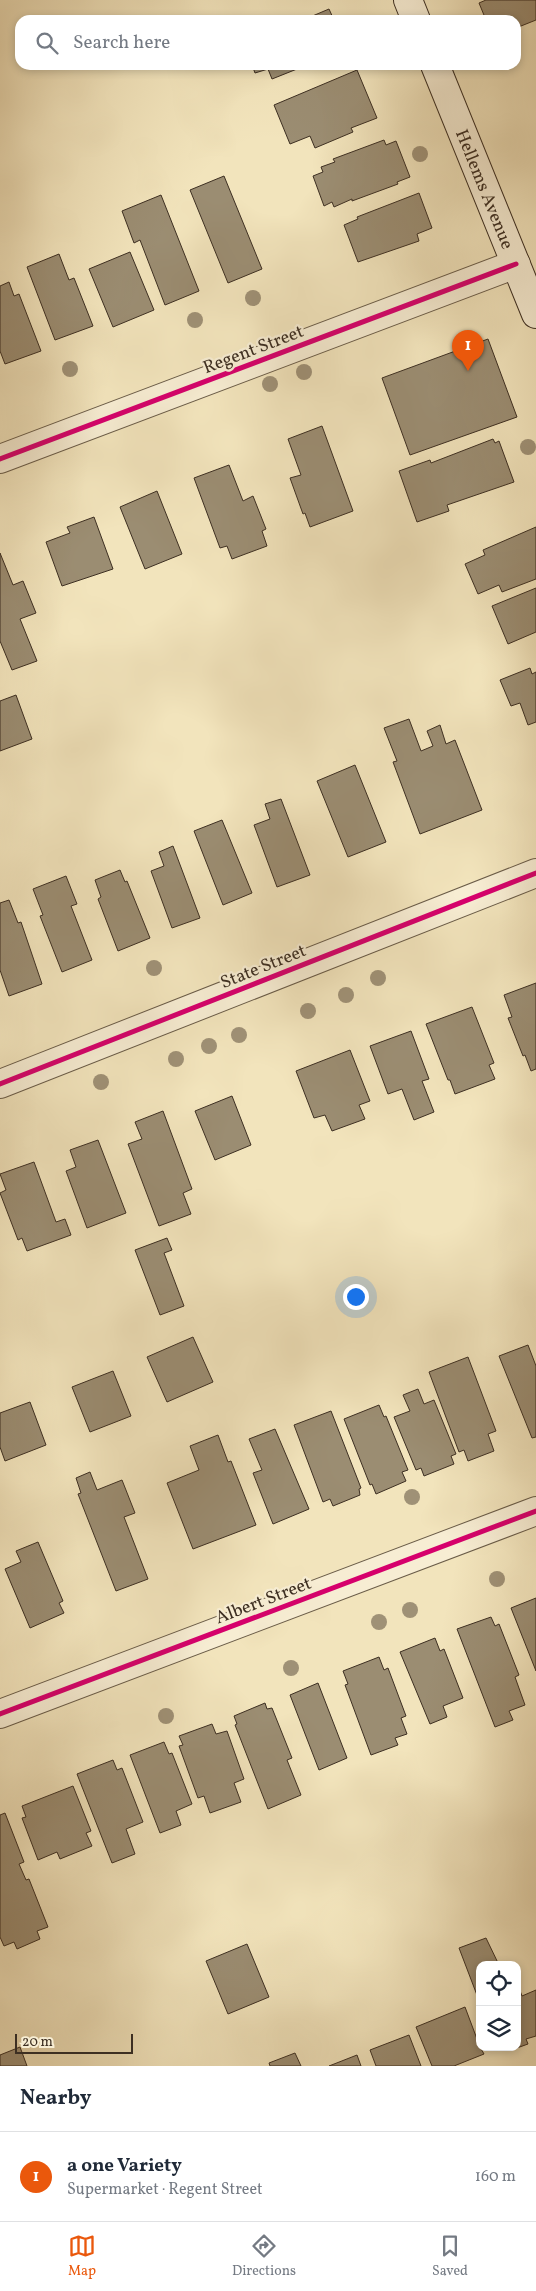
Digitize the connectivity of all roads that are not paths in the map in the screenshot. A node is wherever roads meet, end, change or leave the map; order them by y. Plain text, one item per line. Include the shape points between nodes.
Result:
1 (408, 0) edge
2 (414, 15) edge
3 (436, 70) edge
4 (516, 264) junction
5 (536, 314) edge
6 (0, 460) edge
7 (536, 873) edge
8 (0, 1084) edge
9 (536, 1511) edge
10 (0, 1714) edge

1 - 2 street
3 - 4 street, Hellems Avenue
4 - 5 street, Hellems Avenue
4 - 6 street, Regent Street
7 - 8 street, State Street
9 - 10 street, Albert Street

